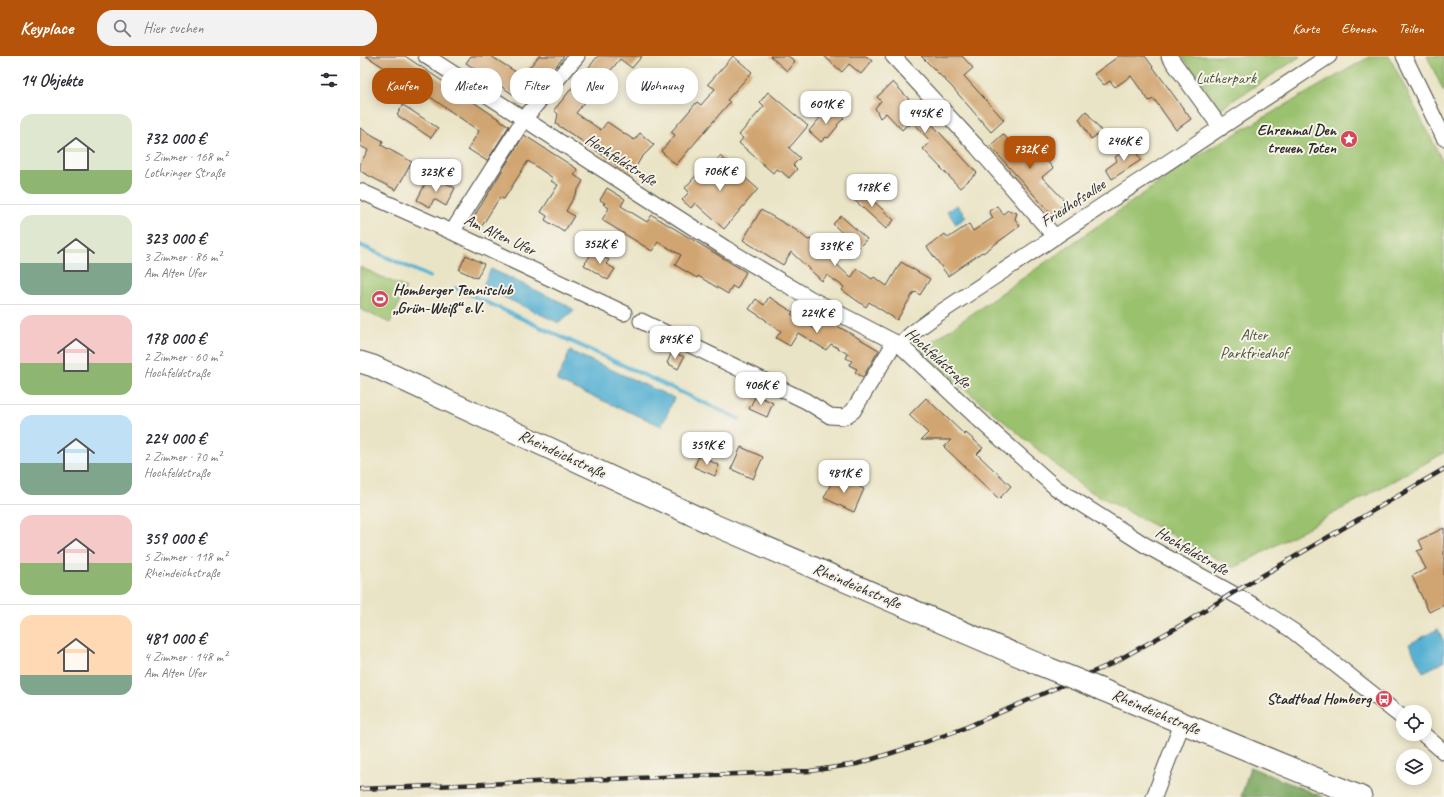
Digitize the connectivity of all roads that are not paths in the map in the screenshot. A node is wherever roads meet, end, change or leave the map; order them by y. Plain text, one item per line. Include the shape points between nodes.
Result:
1 (426, 56) edge
2 (577, 56) edge
3 (893, 56) edge
4 (1169, 56) edge
5 (1330, 56) edge
6 (1404, 56) edge
7 (524, 119) junction
8 (1221, 128) junction
9 (1444, 138) edge
10 (360, 191) edge
11 (452, 232) junction
12 (1055, 237) junction
13 (624, 313) dead end
14 (641, 321) dead end
15 (898, 344) junction
16 (360, 362) edge
17 (1396, 712) edge
18 (1182, 724) junction
19 (1431, 741) edge
20 (1444, 752) edge
21 (1154, 797) edge
22 (1361, 797) edge

1 - 7 street, Hochfeldstraße
2 - 7 street
3 - 12 street
4 - 8 street
5 - 8 street, Friedhofsallee
6 - 9 street
7 - 11 street
7 - 15 street, Hochfeldstraße via 731,252 811,299
8 - 12 street, Friedhofsallee
10 - 11 street, Am Alten Ufer
11 - 13 street, Am Alten Ufer
12 - 15 street, Friedhofsallee via 938,314
14 - 15 street via 830,416 844,417 853,411
15 - 17 street, Hochfeldstraße via 1056,488 1144,545 1255,606 1293,631
16 - 18 main road, Rheindeichstraße, bridge via 712,524
18 - 21 street
18 - 22 main road, Rheindeichstraße
19 - 20 street

